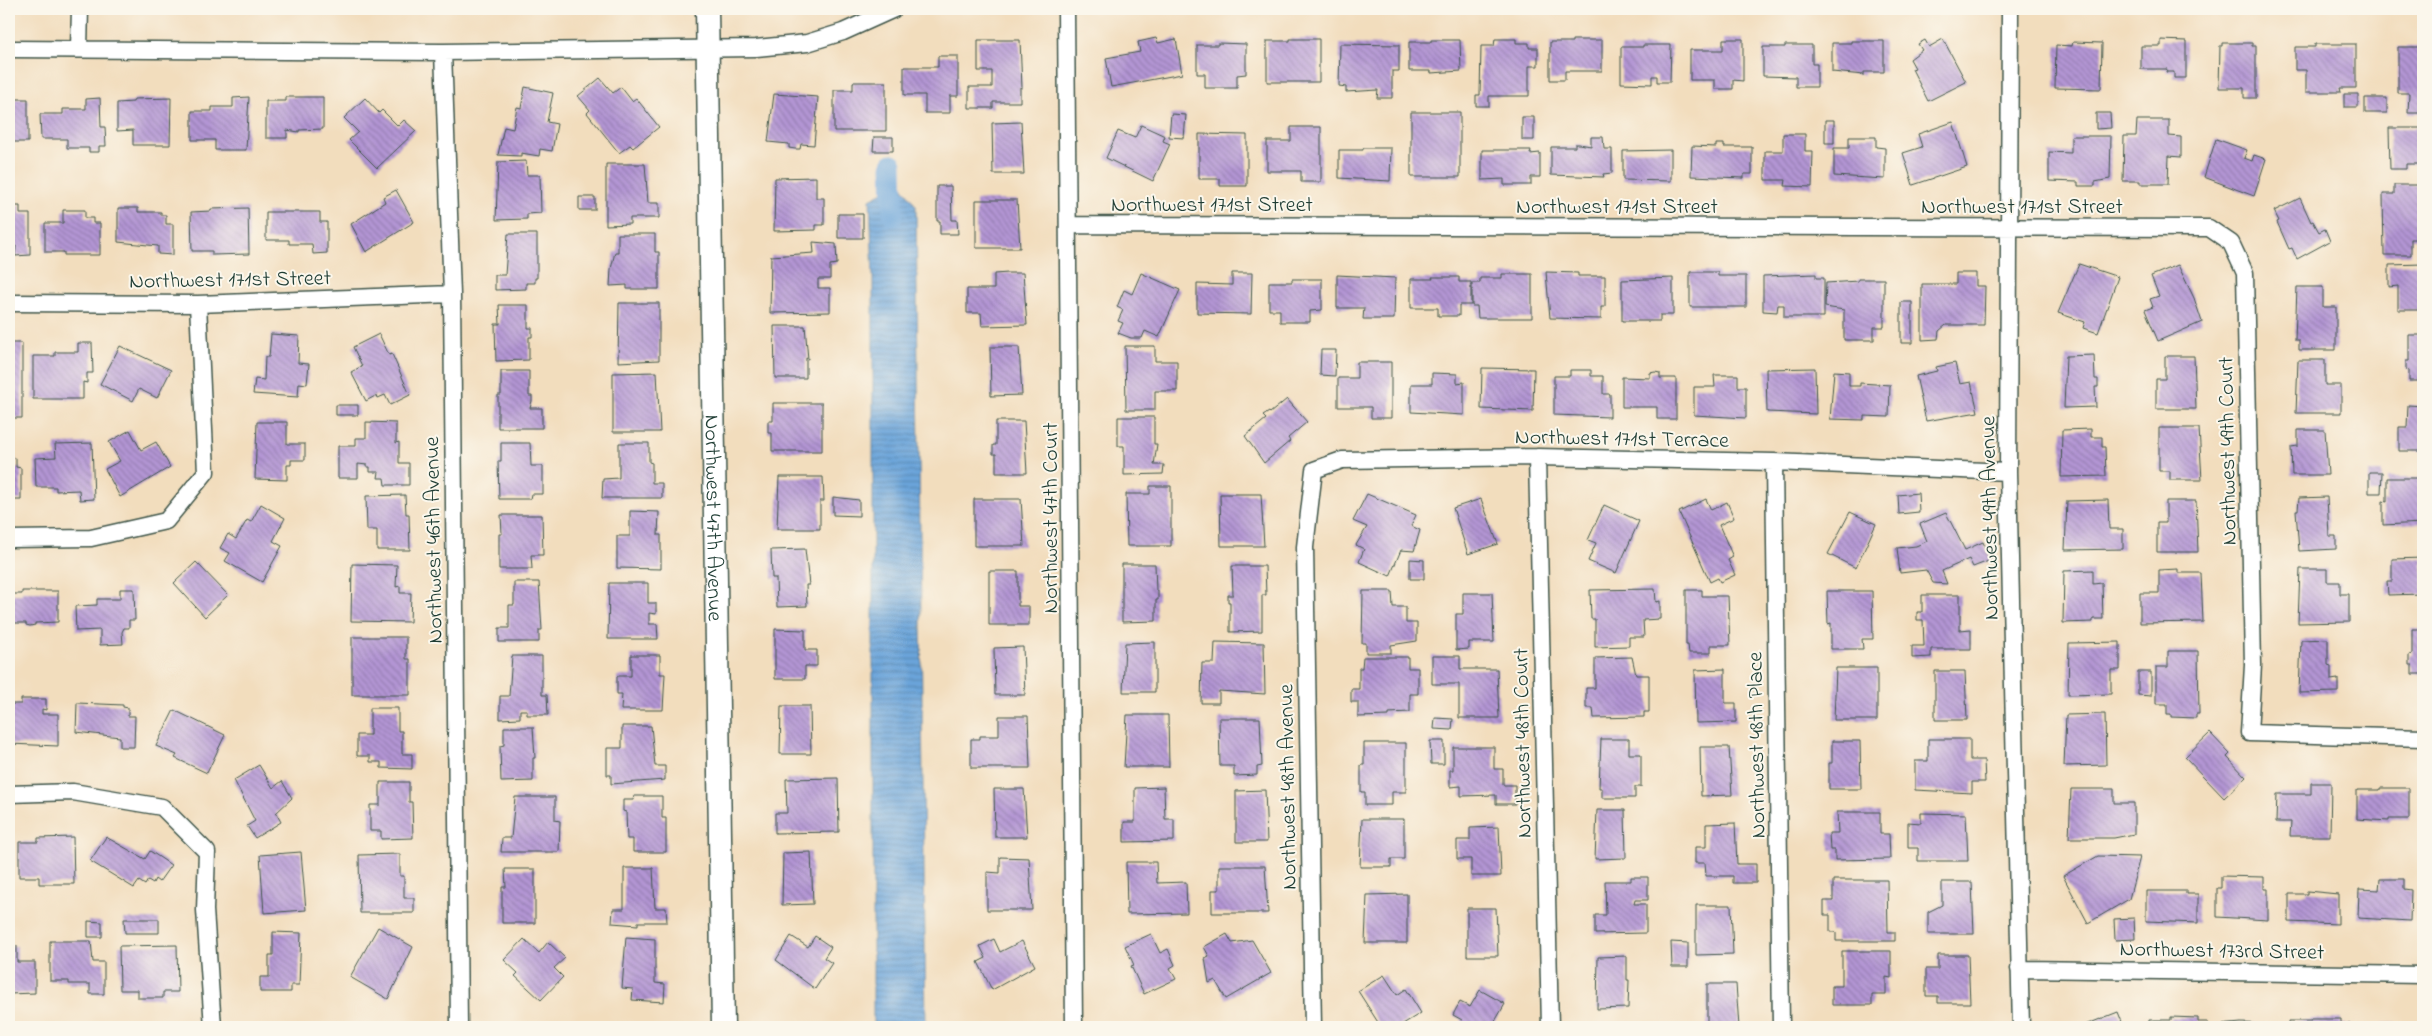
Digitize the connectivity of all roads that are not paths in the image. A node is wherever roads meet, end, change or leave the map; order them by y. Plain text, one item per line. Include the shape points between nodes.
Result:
1 (80, 9) edge
2 (707, 9) edge
3 (894, 9) edge
4 (1066, 9) edge
5 (2010, 9) edge
6 (79, 48) junction
7 (707, 48) junction
8 (9, 49) edge
9 (443, 52) junction
10 (1070, 225) junction
11 (2165, 227) joint
12 (2008, 228) junction
13 (452, 294) junction
14 (9, 303) edge
15 (198, 304) junction
16 (1537, 457) junction
17 (1774, 462) junction
18 (2008, 472) junction
19 (9, 539) edge
20 (1305, 547) joint
21 (2423, 738) edge
22 (9, 794) edge
23 (2019, 969) junction
24 (2423, 975) edge
25 (213, 1027) edge
26 (459, 1027) edge
27 (723, 1027) edge
28 (1074, 1027) edge
29 (1313, 1027) edge
30 (1550, 1027) edge
31 (1781, 1027) edge
32 (2020, 1027) edge

1 - 6 street
2 - 7 main road, Northwest 47th Avenue
3 - 7 street via 843,32 807,43
4 - 10 street, Northwest 47th Court
5 - 12 street, Northwest 49th Avenue
6 - 8 street
6 - 9 street
7 - 9 street
7 - 27 main road, Northwest 47th Avenue
9 - 13 street, Northwest 46th Avenue
10 - 12 street, Northwest 171st Street
10 - 28 street, Northwest 47th Court
11 - 12 street, Northwest 171st Street
11 - 21 street, Northwest 49th Court via 2209,228 2231,243 2245,273 2253,664 2249,733
12 - 18 street, Northwest 49th Avenue
13 - 15 street, Northwest 171st Street
13 - 26 street, Northwest 46th Avenue
14 - 15 street, Northwest 171st Street
15 - 19 street via 206,472 166,521 91,538
16 - 17 street, Northwest 171st Terrace
16 - 20 street, Northwest 171st Terrace via 1342,460 1332,463 1314,470
16 - 30 street, Northwest 48th Court
17 - 18 street, Northwest 171st Terrace
17 - 31 street, Northwest 48th Place
18 - 23 street, Northwest 49th Avenue
20 - 29 street, Northwest 48th Avenue
22 - 25 street via 72,792 162,807 207,852 204,910
23 - 24 street, Northwest 173rd Street
23 - 32 street, Northwest 49th Avenue

